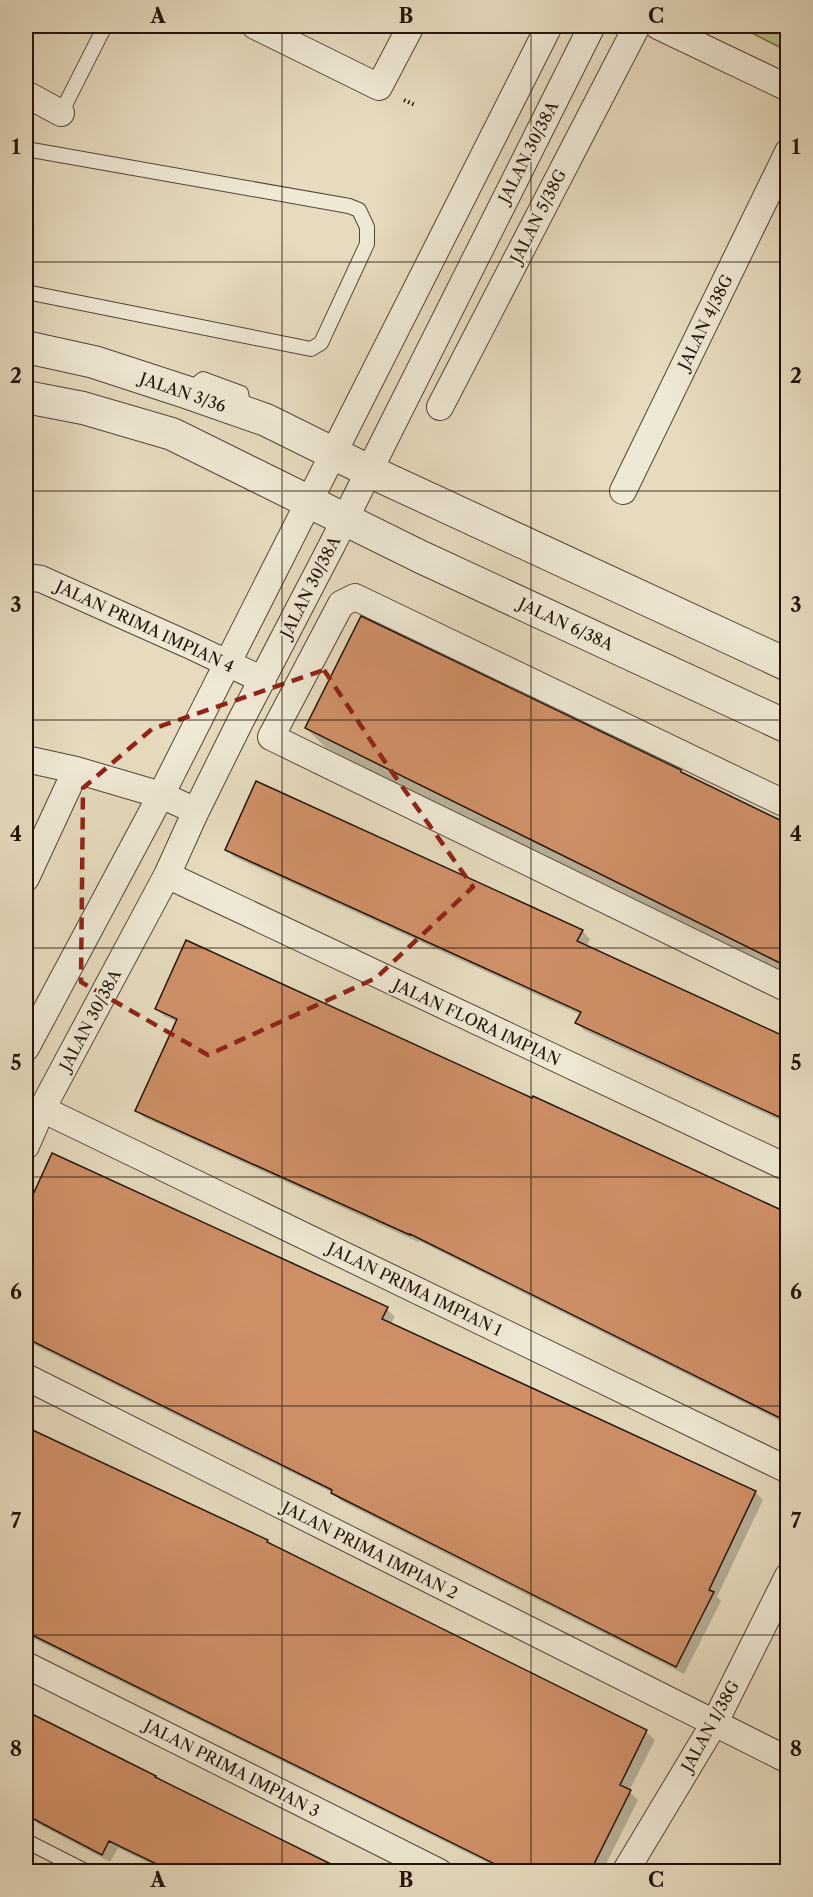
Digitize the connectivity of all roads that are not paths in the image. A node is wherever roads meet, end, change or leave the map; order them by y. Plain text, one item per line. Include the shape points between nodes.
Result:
1 (105, 26) edge
2 (255, 26) edge
3 (411, 26) edge
4 (549, 26) edge
5 (592, 26) edge
6 (637, 26) edge
7 (658, 26) edge
8 (788, 88) edge
9 (26, 94) edge
10 (61, 113) joint
11 (491, 140) junction
12 (26, 149) edge
13 (788, 152) edge
14 (527, 156) junction
15 (26, 292) edge
16 (26, 347) edge
17 (26, 397) edge
18 (440, 407) dead end
19 (334, 454) junction
20 (369, 471) junction
21 (622, 491) dead end
22 (310, 502) junction
23 (345, 519) junction
24 (26, 577) edge
25 (228, 664) junction
26 (788, 666) edge
27 (263, 680) junction
28 (240, 722) junction
29 (788, 727) edge
30 (271, 737) junction
31 (26, 759) edge
32 (76, 770) junction
33 (161, 795) junction
34 (788, 805) edge
35 (196, 811) junction
36 (167, 875) junction
37 (26, 878) edge
38 (788, 988) edge
39 (26, 1048) edge
40 (42, 1109) junction
41 (26, 1146) edge
42 (788, 1168) edge
43 (26, 1377) edge
44 (788, 1470) edge
45 (788, 1576) edge
46 (26, 1665) edge
47 (715, 1722) junction
48 (788, 1760) edge
49 (26, 1841) edge
50 (87, 1872) edge
51 (439, 1872) edge
52 (626, 1872) edge

1 - 10 lane
2 - 3 street via 379,87
4 - 11 street
5 - 14 street, JALAN 30/38A
6 - 18 street, JALAN 5/38G
7 - 8 street
9 - 10 street
11 - 14 street
11 - 19 street
12 - 15 lane via 349,206 359,210 367,227 367,244 321,343 311,350
13 - 21 street, JALAN 4/38G
14 - 20 street, JALAN 30/38A
16 - 19 street, JALAN 3/36 via 93,362 186,392 266,420
17 - 22 street via 83,408 171,434
19 - 20 street, JALAN 3/36
19 - 22 street
20 - 23 street, JALAN 30/38A
20 - 26 street
22 - 23 street, JALAN 6/38A
22 - 25 street
23 - 27 street, JALAN 30/38A
23 - 29 street, JALAN 6/38A
24 - 25 street, JALAN PRIMA IMPIAN 4 via 41,579
25 - 27 street, JALAN PRIMA IMPIAN 4
25 - 33 street
27 - 28 street, JALAN 30/38A
28 - 30 street
28 - 35 street, JALAN 30/38A
30 - 34 street via 341,604 355,597
30 - 38 street
31 - 32 street
32 - 33 street
32 - 37 street
33 - 35 street
33 - 39 street
35 - 36 street, JALAN 30/38A
36 - 40 street, JALAN 30/38A
36 - 42 street, JALAN FLORA IMPIAN
40 - 41 street, JALAN 30/38A
40 - 44 street, JALAN PRIMA IMPIAN 1
43 - 47 street, JALAN PRIMA IMPIAN 2
45 - 47 street, JALAN 1/38G
46 - 51 street, JALAN PRIMA IMPIAN 3
47 - 48 street, JALAN PRIMA IMPIAN 2
47 - 52 street, JALAN 1/38G
49 - 50 lane

